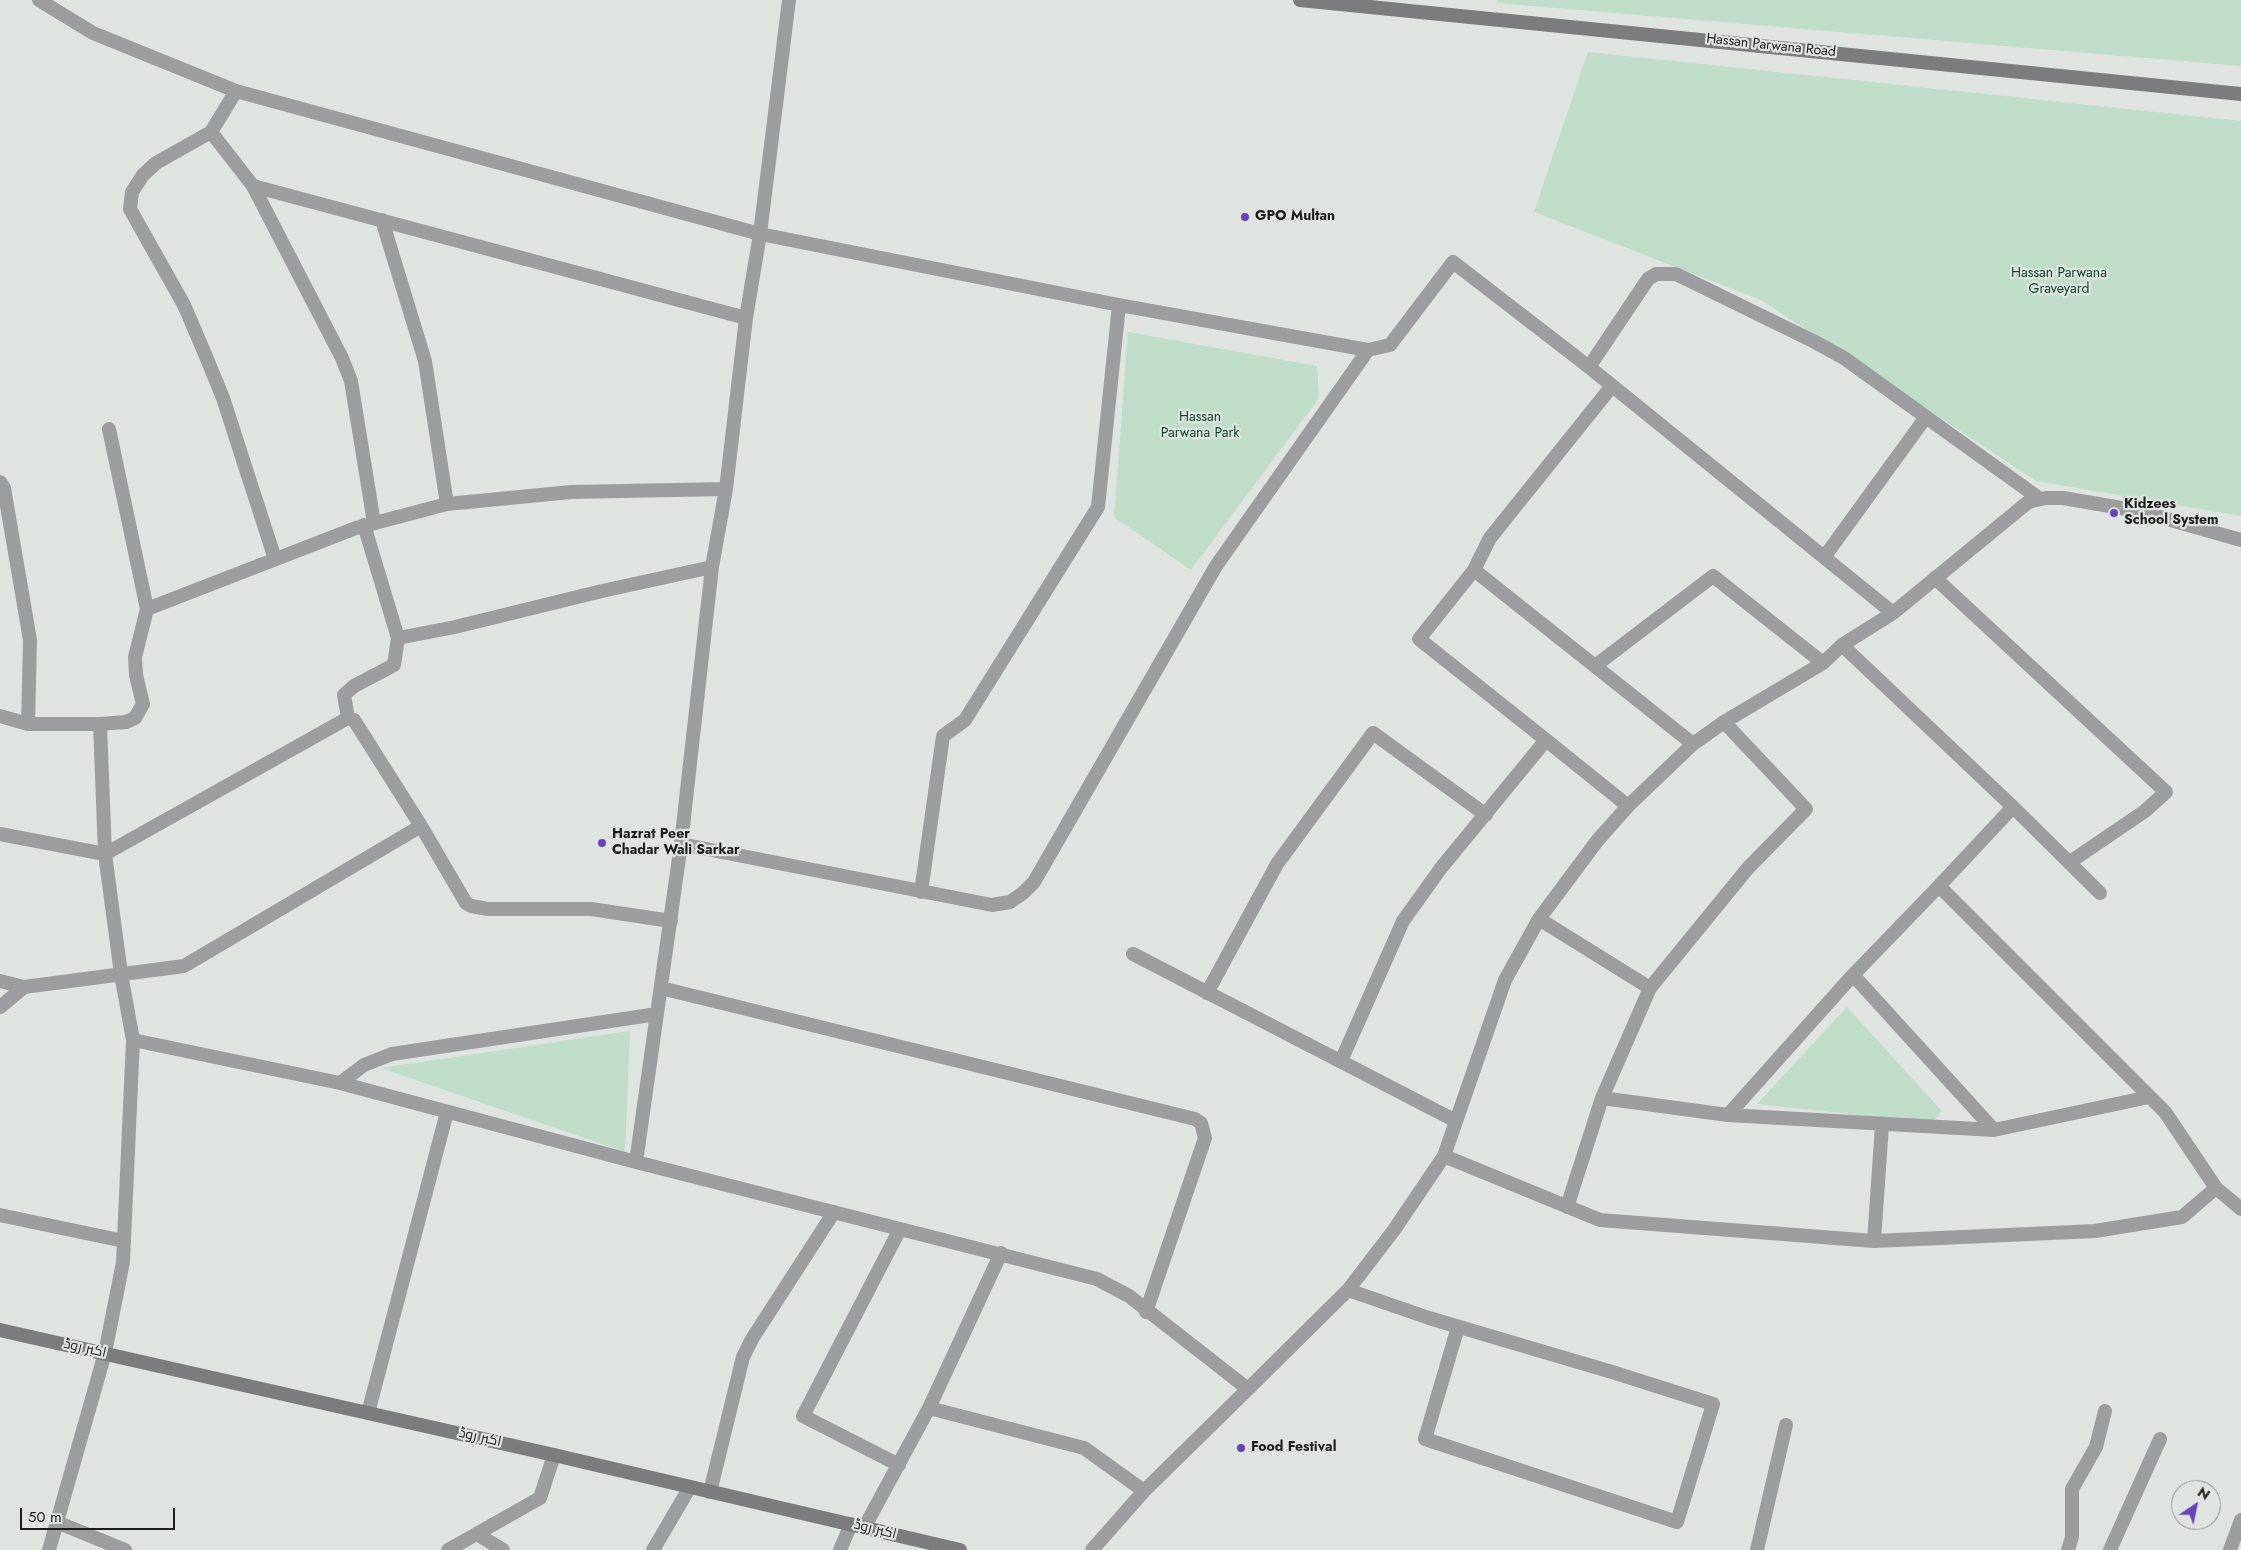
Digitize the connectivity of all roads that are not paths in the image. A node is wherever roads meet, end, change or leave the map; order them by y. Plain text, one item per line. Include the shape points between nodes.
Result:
1 (39, 0) edge
2 (788, 0) edge
3 (1300, 0) edge
4 (236, 91) junction
5 (2241, 94) edge
6 (212, 132) junction
7 (254, 186) junction
8 (382, 220) junction
9 (760, 234) junction
10 (1119, 306) junction
11 (746, 318) junction
12 (1368, 350) junction
13 (1589, 367) junction
14 (1612, 386) junction
15 (1926, 417) junction
16 (109, 429) dead end
17 (0, 482) edge
18 (726, 489) junction
19 (2040, 498) junction
20 (447, 504) junction
21 (369, 524) junction
22 (2241, 540) edge
23 (1824, 556) junction
24 (275, 559) junction
25 (712, 567) junction
26 (1474, 570) junction
27 (1935, 578) junction
28 (147, 609) junction
29 (1893, 613) junction
30 (398, 638) junction
31 (1842, 645) junction
32 (1823, 663) junction
33 (1594, 666) junction
34 (0, 716) edge
35 (348, 718) junction
36 (1724, 722) junction
37 (28, 724) junction
38 (100, 724) junction
39 (1546, 740) junction
40 (1693, 744) junction
41 (1628, 806) junction
42 (2013, 806) junction
43 (1486, 815) junction
44 (421, 826) junction
45 (0, 834) edge
46 (681, 844) junction
47 (105, 854) junction
48 (2070, 862) junction
49 (1939, 886) junction
50 (922, 892) junction
51 (2100, 893) dead end
52 (1539, 919) junction
53 (671, 921) junction
54 (1133, 954) dead end
55 (121, 974) junction
56 (1853, 975) junction
57 (0, 982) edge
58 (24, 987) junction
59 (660, 988) junction
60 (1650, 988) junction
61 (1207, 993) junction
62 (0, 1007) edge
63 (657, 1014) junction
64 (133, 1040) junction
65 (1341, 1061) junction
66 (340, 1083) junction
67 (2149, 1097) junction
68 (1602, 1098) junction
69 (447, 1112) junction
70 (1728, 1115) junction
71 (1456, 1120) junction
72 (1882, 1125) junction
73 (1994, 1130) junction
74 (1444, 1156) junction
75 (636, 1162) junction
76 (2216, 1188) junction
77 (1567, 1207) junction
78 (2241, 1209) edge
79 (834, 1212) junction
80 (0, 1216) edge
81 (900, 1229) junction
82 (124, 1241) junction
83 (1874, 1241) junction
84 (1001, 1253) junction
85 (1348, 1290) junction
86 (1146, 1312) junction
87 (1458, 1327) junction
88 (0, 1330) edge
89 (105, 1353) junction
90 (1248, 1389) junction
91 (929, 1408) junction
92 (2105, 1411) dead end
93 (368, 1413) junction
94 (1786, 1425) dead end
95 (2160, 1439) dead end
96 (554, 1455) junction
97 (899, 1464) junction
98 (690, 1487) junction
99 (1144, 1491) junction
100 (710, 1492) junction
101 (2241, 1520) edge
102 (58, 1523) junction
103 (858, 1526) junction
104 (477, 1534) junction
105 (49, 1550) edge
106 (125, 1550) edge
107 (448, 1550) edge
108 (503, 1550) edge
109 (653, 1550) edge
110 (840, 1550) edge
111 (960, 1550) edge
112 (1092, 1550) edge
113 (1758, 1550) edge
114 (2068, 1550) edge
115 (2110, 1550) edge
116 (2230, 1550) edge

1 - 4 street via 93,33
2 - 9 street
3 - 5 main road, Hassan Parwana Road
4 - 6 street
4 - 9 street
6 - 7 street
6 - 24 street via 156,163 143,175 132,192 130,209 184,305 220,389
7 - 8 street
7 - 21 street via 351,380
8 - 11 street
8 - 20 street via 425,361
9 - 10 street
9 - 11 street
10 - 12 street
10 - 50 street via 1098,507 965,720 943,736
11 - 18 street
12 - 13 street via 1390,345 1453,262
12 - 50 street via 1216,566 1034,882 1010,902 992,906
13 - 14 street
13 - 15 street via 1648,279 1656,274 1676,274 1816,342 1872,377
14 - 23 street
14 - 26 street via 1490,538
15 - 19 street
15 - 23 street
16 - 28 street
17 - 37 street via 4,488 30,640
18 - 20 street via 571,492
18 - 25 street
19 - 22 street via 2063,498 2139,512
19 - 27 street via 2027,503
20 - 21 street
21 - 24 street
21 - 30 street
23 - 29 street
24 - 28 street
25 - 30 street
25 - 46 street
26 - 33 street
26 - 39 street via 1419,639
27 - 29 street
27 - 48 street via 2166,792 2145,811
28 - 38 street via 135,657 143,704 135,718
29 - 31 street
30 - 35 street via 394,665 354,686 344,695
31 - 32 street
31 - 42 street
32 - 33 street via 1714,576
32 - 36 street
33 - 40 street
34 - 37 street
35 - 44 street via 354,720
35 - 47 street
36 - 40 street
36 - 60 street via 1806,809 1748,868
37 - 38 street
38 - 47 street
39 - 41 street
39 - 43 street
40 - 41 street
41 - 52 street via 1597,841
42 - 48 street
42 - 49 street
43 - 61 street via 1373,733 1277,864
43 - 65 street via 1441,868 1403,921
44 - 53 street via 466,903 471,906 488,909 591,909
44 - 55 street via 190,964
45 - 47 street
46 - 50 street
46 - 53 street
47 - 55 street
48 - 51 street
49 - 56 street
49 - 67 street
52 - 60 street
52 - 71 street via 1505,980
53 - 59 street
54 - 61 street
55 - 58 street
55 - 64 street
56 - 70 street
56 - 73 street
57 - 58 street
58 - 62 street
59 - 63 street
59 - 86 street via 1195,1118 1201,1123 1205,1138
60 - 68 street
61 - 65 street
63 - 66 street via 392,1054 364,1065
63 - 75 street
64 - 66 street
64 - 82 street
65 - 71 street
66 - 69 street
67 - 73 street
67 - 76 street via 2165,1112
68 - 70 street
68 - 77 street
69 - 75 street
69 - 93 street
70 - 72 street
71 - 74 street
72 - 73 street
72 - 83 street
74 - 77 street
74 - 85 street
75 - 79 street
76 - 78 street
76 - 83 street via 2182,1217 2095,1231
77 - 83 street via 1600,1220
79 - 81 street
79 - 100 street via 743,1357
80 - 82 street
81 - 84 street
81 - 97 street via 804,1416
82 - 89 street via 123,1262
84 - 86 street via 1097,1279 1129,1296
84 - 91 street
85 - 87 street
85 - 90 street
86 - 90 street
87 - 87 street via 1713,1404 1677,1522 1425,1439
88 - 89 main road, اکبر روڈ
89 - 93 main road, اکبر روڈ
89 - 102 street
90 - 99 street
91 - 97 street
91 - 99 street via 1084,1448
92 - 114 street via 2096,1446 2072,1489 2072,1537
93 - 96 main road, اکبر روڈ
94 - 113 street
95 - 115 street
96 - 98 main road, اکبر روڈ
96 - 104 street via 540,1498
97 - 103 street
98 - 100 main road, اکبر روڈ
98 - 109 street
99 - 112 street
100 - 103 main road, اکبر روڈ
101 - 116 street
102 - 105 street
102 - 106 street
103 - 110 street
103 - 111 main road, اکبر روڈ
104 - 107 street
104 - 108 street

